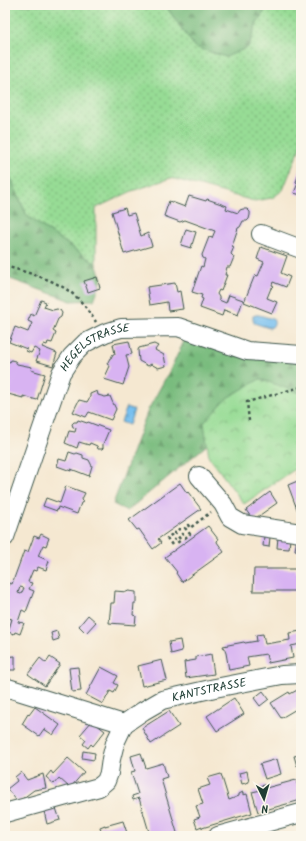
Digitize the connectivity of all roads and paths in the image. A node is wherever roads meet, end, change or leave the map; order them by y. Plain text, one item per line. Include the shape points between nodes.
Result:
1 (261, 234) dead end
2 (301, 250) edge
3 (5, 266) edge
4 (106, 333) junction
5 (301, 355) edge
6 (301, 387) edge
7 (249, 421) dead end
8 (199, 476) dead end
9 (223, 504) junction
10 (301, 533) edge
11 (5, 537) edge
12 (172, 545) dead end
13 (301, 674) edge
14 (5, 687) edge
15 (124, 724) junction
16 (5, 813) edge
17 (301, 813) edge
18 (218, 836) edge

1 - 2 street
3 - 4 path via 52,281 69,291
4 - 5 street, HEGELSTRASSE via 121,328 178,327 247,352
4 - 11 street, HEGELSTRASSE via 85,343 72,356 61,373
6 - 7 path via 247,402
8 - 9 street
9 - 10 street via 230,517 242,524
9 - 12 path via 190,528 188,525 185,528 190,534 185,538 180,529 175,533 181,540 177,543 171,535 167,538
13 - 15 street, KANTSTRASSE via 282,675 162,700
14 - 15 street
15 - 16 street, KANTSTRASSE via 115,743 106,782 99,787
17 - 18 street

